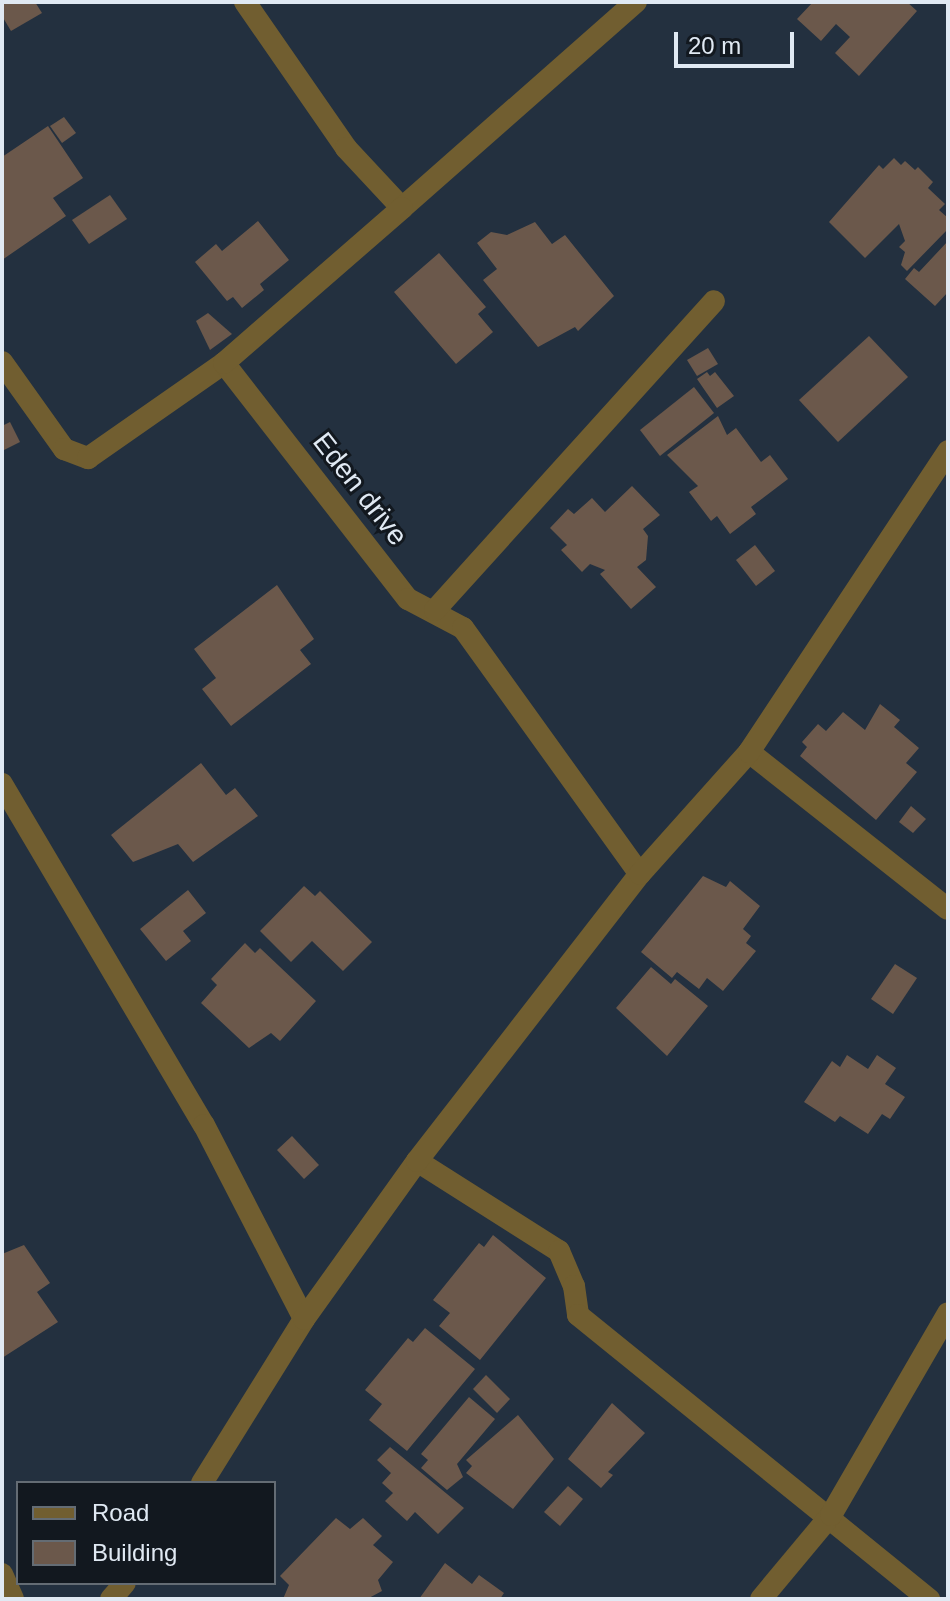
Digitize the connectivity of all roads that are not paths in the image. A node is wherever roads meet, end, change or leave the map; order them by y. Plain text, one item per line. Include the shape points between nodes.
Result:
1 (245, 2) edge
2 (636, 2) edge
3 (402, 208) junction
4 (714, 301) dead end
5 (2, 362) edge
6 (224, 363) junction
7 (948, 451) edge
8 (435, 610) junction
9 (749, 752) junction
10 (2, 784) edge
11 (640, 874) junction
12 (948, 909) edge
13 (417, 1161) junction
14 (948, 1313) edge
15 (304, 1319) junction
16 (203, 1481) edge
17 (831, 1515) junction
18 (2, 1574) edge
19 (13, 1599) edge
20 (761, 1599) edge
21 (929, 1599) edge

1 - 3 street via 346,148
2 - 3 street
3 - 6 street
4 - 8 street
5 - 6 street via 64,449 88,458
6 - 8 street, Eden drive via 408,599
7 - 9 street
8 - 11 street, Eden drive via 463,628
9 - 11 street
9 - 12 street
10 - 15 street via 204,1125
11 - 13 street
13 - 15 street
13 - 17 street via 559,1251 574,1286 578,1315
14 - 17 street
15 - 16 street
17 - 20 street
17 - 21 street
18 - 19 street

